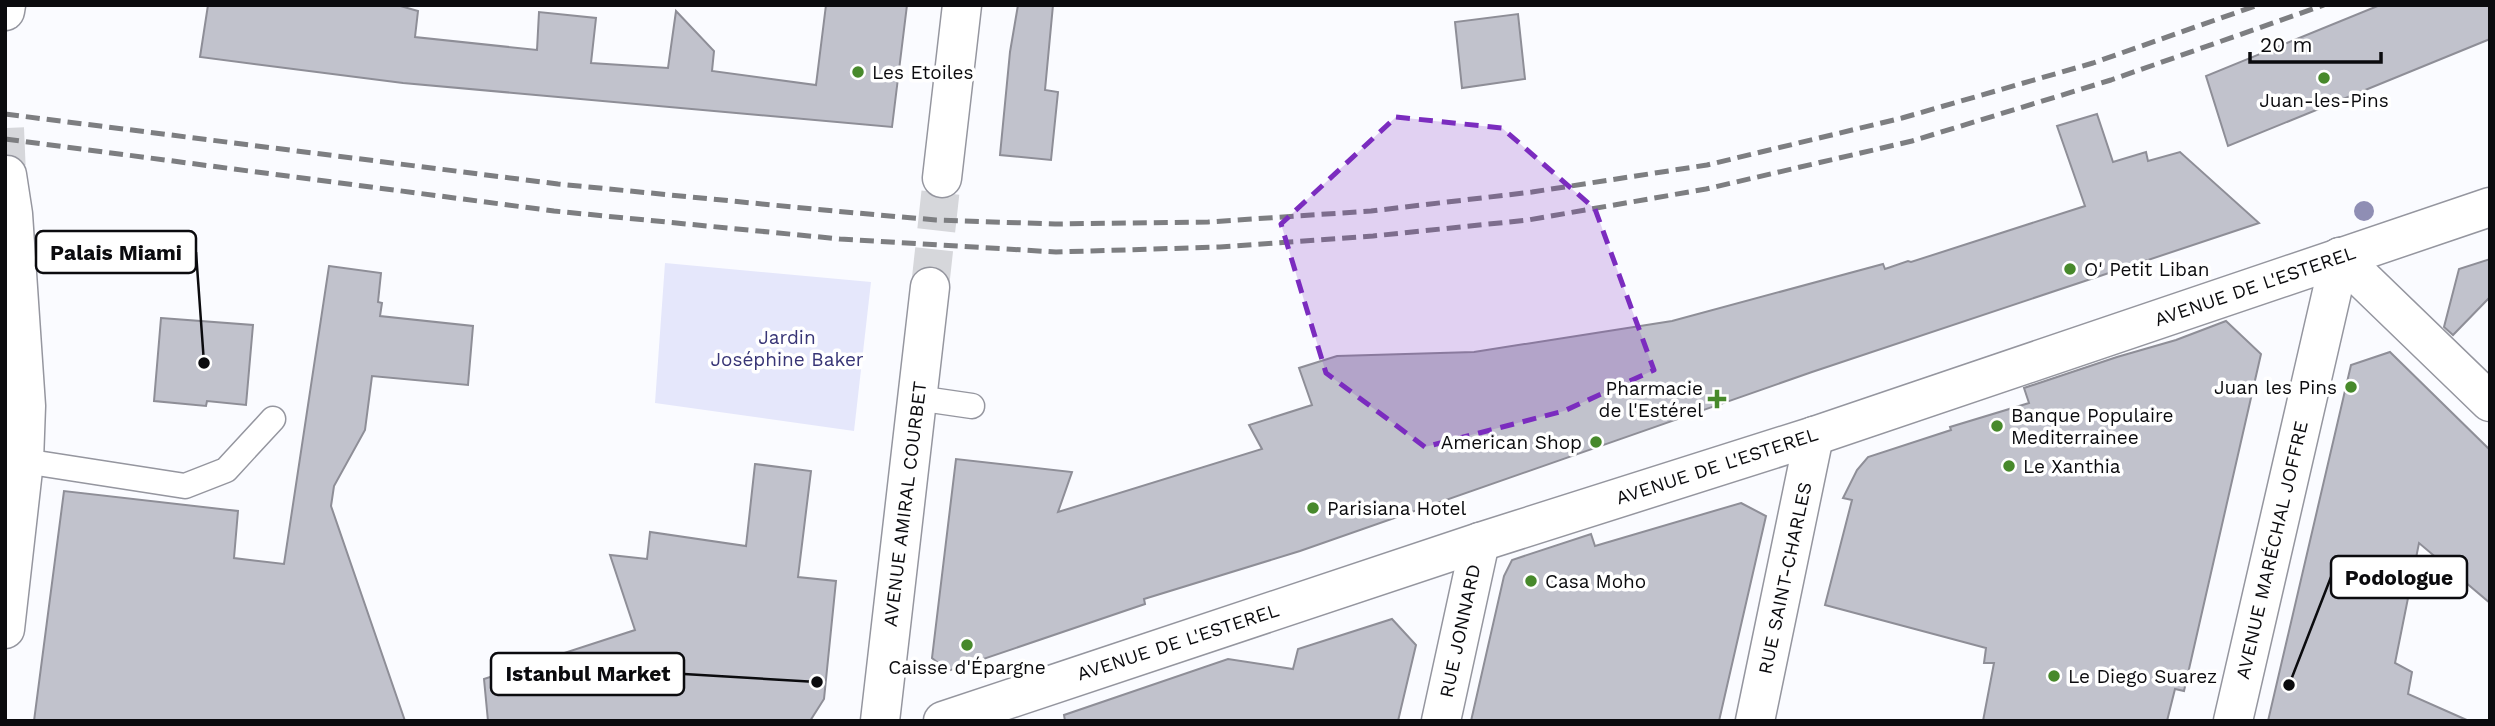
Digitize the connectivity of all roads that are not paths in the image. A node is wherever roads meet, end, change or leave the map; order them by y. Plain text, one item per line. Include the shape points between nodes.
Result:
1 (6, 5) edge
2 (962, 5) edge
3 (5, 11) edge
4 (7, 175) dead end
5 (942, 178) tunnel mouth
6 (2490, 207) edge
7 (2340, 257) junction
8 (930, 287) tunnel mouth
9 (917, 398) junction
10 (2490, 402) edge
11 (972, 406) dead end
12 (273, 419) dead end
13 (1814, 436) junction
14 (24, 461) junction
15 (1480, 542) junction
16 (5, 629) edge
17 (880, 721) edge
18 (943, 721) edge
19 (1441, 721) edge
20 (1755, 721) edge
21 (2233, 721) edge

1 - 3 street
2 - 5 street
4 - 14 street via 21,310
6 - 7 street, AVENUE DE L'ESTEREL
7 - 10 street
7 - 13 street, AVENUE DE L'ESTEREL
7 - 21 street, AVENUE MARÉCHAL JOFFRE
8 - 9 street, AVENUE AMIRAL COURBET
9 - 11 lane
9 - 17 street, AVENUE AMIRAL COURBET
12 - 14 lane via 226,470 185,486
13 - 15 street, AVENUE DE L'ESTEREL
13 - 20 street, RUE SAINT-CHARLES
14 - 16 street
15 - 18 street, AVENUE DE L'ESTEREL
15 - 19 street, RUE JONNARD

